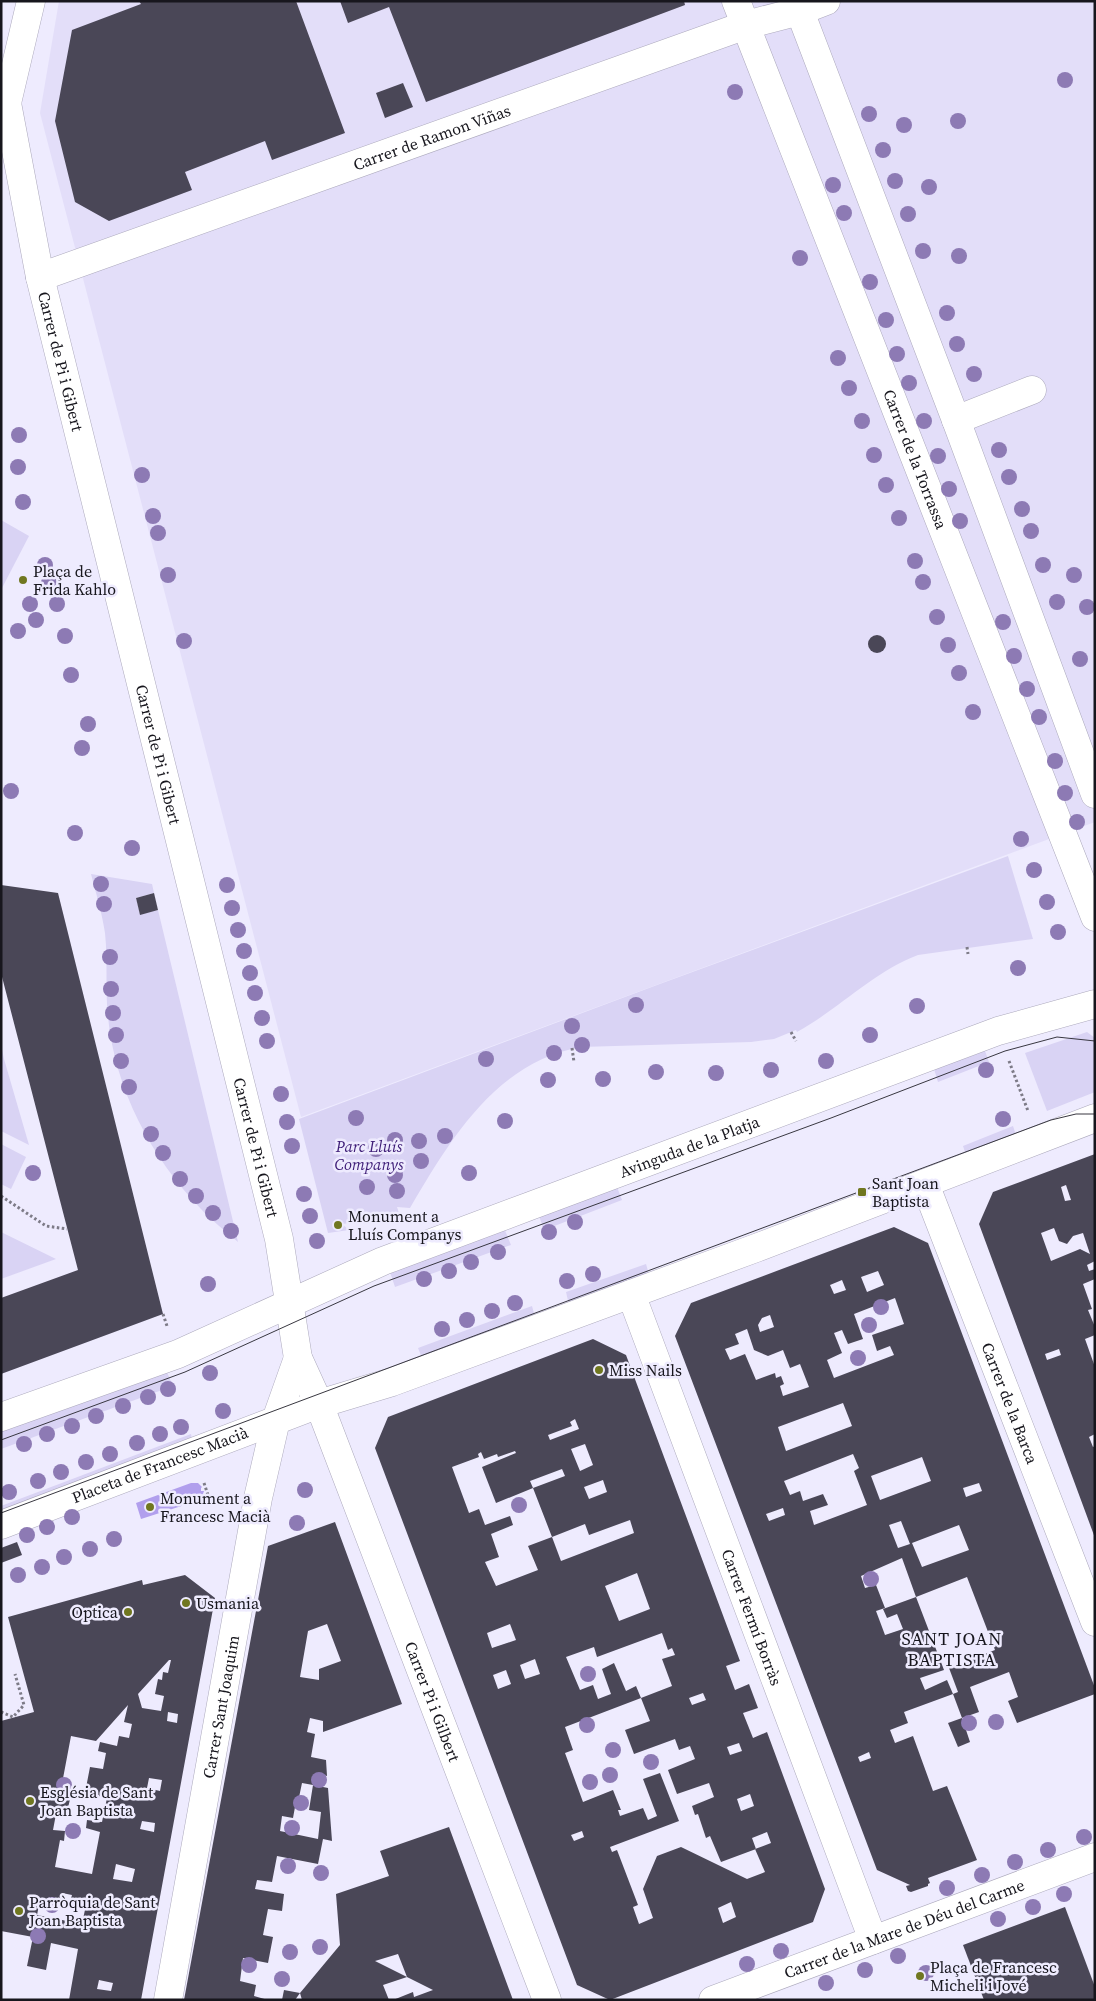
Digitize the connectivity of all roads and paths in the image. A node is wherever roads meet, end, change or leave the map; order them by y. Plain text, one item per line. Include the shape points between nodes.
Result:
1 (31, 1) edge
2 (826, 1) edge
3 (798, 6) edge
4 (741, 13) edge
5 (4, 95) edge
6 (40, 277) junction
7 (1032, 390) dead end
8 (956, 420) junction
9 (1095, 794) edge
10 (1095, 917) edge
11 (967, 947) dead end
12 (968, 954) dead end
13 (1095, 1004) edge
14 (791, 1032) dead end
15 (796, 1041) dead end
16 (572, 1048) dead end
17 (1008, 1059) dead end
18 (574, 1062) dead end
19 (1030, 1118) dead end
20 (1095, 1118) edge
21 (925, 1184) junction
22 (1, 1196) edge
23 (68, 1229) dead end
24 (631, 1294) junction
25 (289, 1304) junction
26 (298, 1358) junction
27 (319, 1404) junction
28 (1, 1417) edge
29 (276, 1420) junction
30 (207, 1487) dead end
31 (208, 1495) dead end
32 (1, 1525) edge
33 (1095, 1622) edge
34 (15, 1674) dead end
35 (1, 1712) edge
36 (1095, 1857) edge
37 (873, 1940) junction
38 (168, 2000) edge
39 (547, 2000) edge
40 (713, 2000) edge

1 - 5 street, Carrer de Pi i Gibert
2 - 3 street, Carrer de Ramon Viñas
3 - 4 street, Carrer de Ramon Viñas
3 - 8 street
4 - 6 street, Carrer de Ramon Viñas
4 - 10 street, Carrer de la Torrassa
5 - 6 street, Carrer de Pi i Gibert
6 - 25 street, Carrer de Pi i Gibert via 279,1239
7 - 8 street
8 - 9 street
11 - 12 path
13 - 25 street, Avinguda de la Platja via 998,1031 815,1099 383,1261
14 - 15 path
16 - 18 path
17 - 19 path
20 - 21 street
21 - 24 street
21 - 33 street, Carrer de la Barca
22 - 23 path via 46,1226
24 - 27 street via 392,1382
24 - 37 street, Carrer Fermí Borràs
25 - 26 street, Carrer de Pi i Gibert
25 - 28 street via 178,1354
26 - 27 street, Carrer de Pi i Gibert
26 - 29 street, Carrer Sant Joaquim
27 - 29 street, Placeta de Francesc Macià
27 - 39 street, Carrer Pi i Gilbert
29 - 32 street, Placeta de Francesc Macià
29 - 38 street, Carrer Sant Joaquim via 258,1498
30 - 31 path
34 - 35 path via 24,1705 14,1717
36 - 37 street, Carrer de la Mare de Déu del Carme
37 - 40 street, Carrer de la Mare de Déu del Carme

